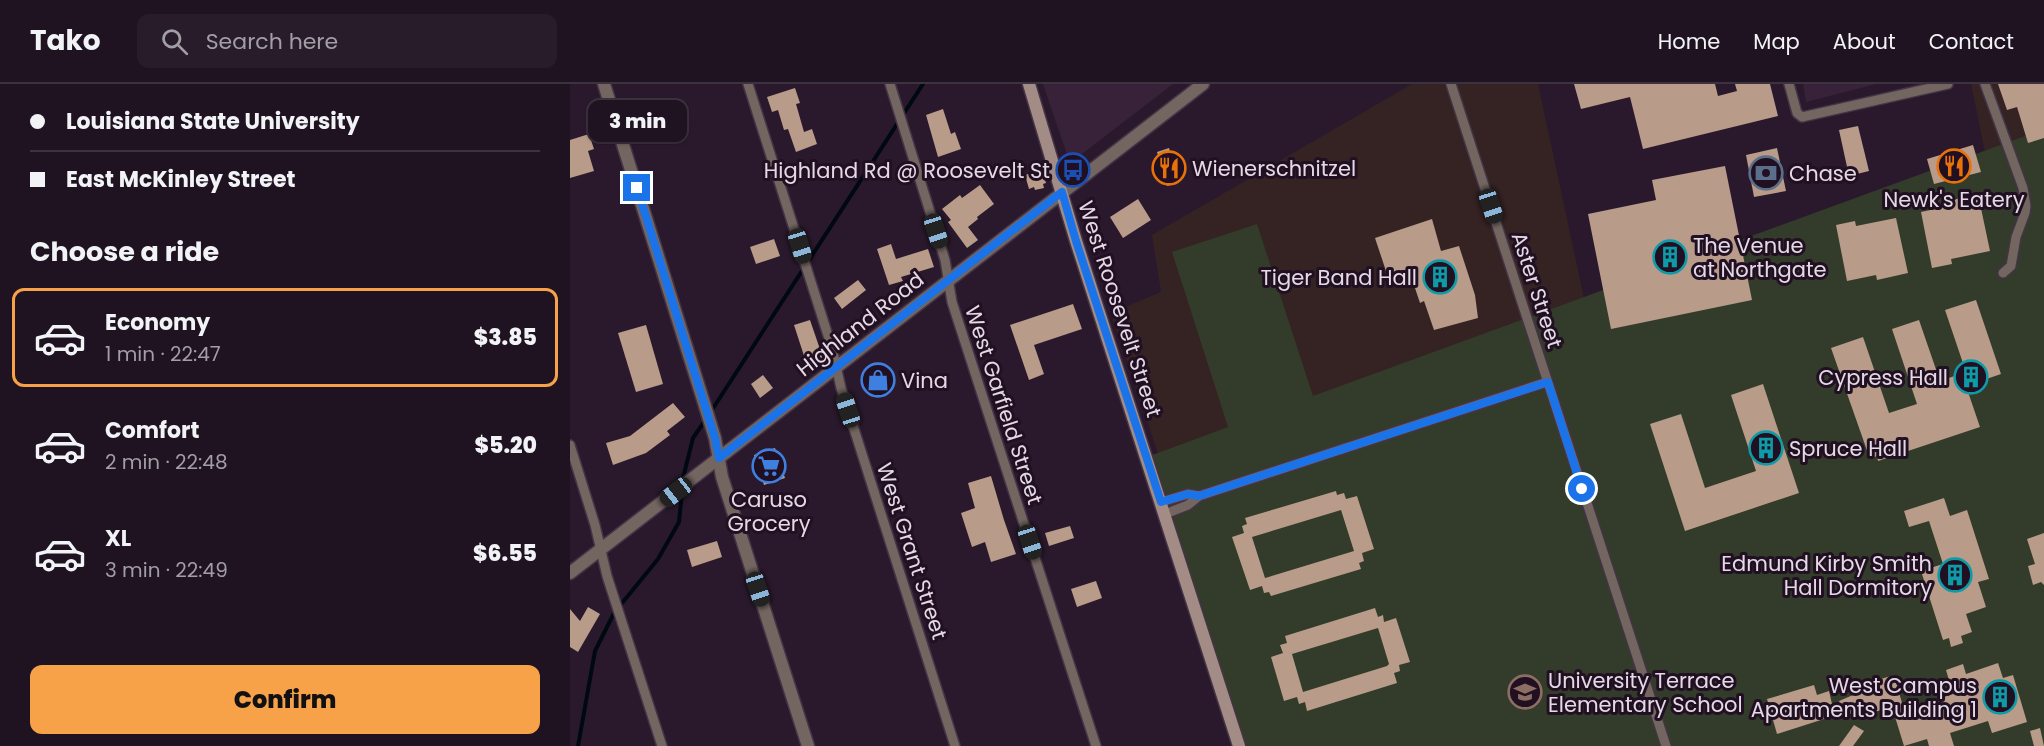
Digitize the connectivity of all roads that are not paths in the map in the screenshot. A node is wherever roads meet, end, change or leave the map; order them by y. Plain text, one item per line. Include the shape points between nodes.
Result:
1 (604, 84) edge
2 (748, 84) edge
3 (1029, 84) edge
4 (1203, 84) edge
5 (1451, 84) edge
6 (1789, 84) edge
7 (1948, 84) edge
8 (1985, 84) edge
9 (891, 89) edge
10 (1062, 192) junction
11 (2003, 273) dead end
12 (949, 280) junction
13 (836, 366) junction
14 (1548, 382) junction
15 (570, 445) edge
16 (719, 458) junction
17 (1163, 508) junction
18 (601, 549) junction
19 (570, 573) edge
20 (662, 746) edge
21 (808, 746) edge
22 (955, 746) edge
23 (1096, 746) edge
24 (1239, 746) edge
25 (1666, 746) edge

1 - 16 street
2 - 13 street, West Grant Street
3 - 10 main road, West Roosevelt Street
4 - 10 street, Highland Road
5 - 14 street, Aster Street
6 - 7 street via 1795,109 1799,116 1806,117
8 - 11 street via 2026,206 2011,266
9 - 12 street, West Garfield Street
10 - 12 street, Highland Road
10 - 17 main road, West Roosevelt Street
12 - 13 street, Highland Road
12 - 23 street, West Garfield Street via 952,302
13 - 16 street, Highland Road
13 - 22 street, West Grant Street
14 - 17 street via 1199,496 1188,494
14 - 25 street, Aster Street
15 - 18 street
16 - 18 street, Highland Road
16 - 21 street
17 - 24 main road, West Roosevelt Street
18 - 19 street, Highland Road
18 - 20 street

